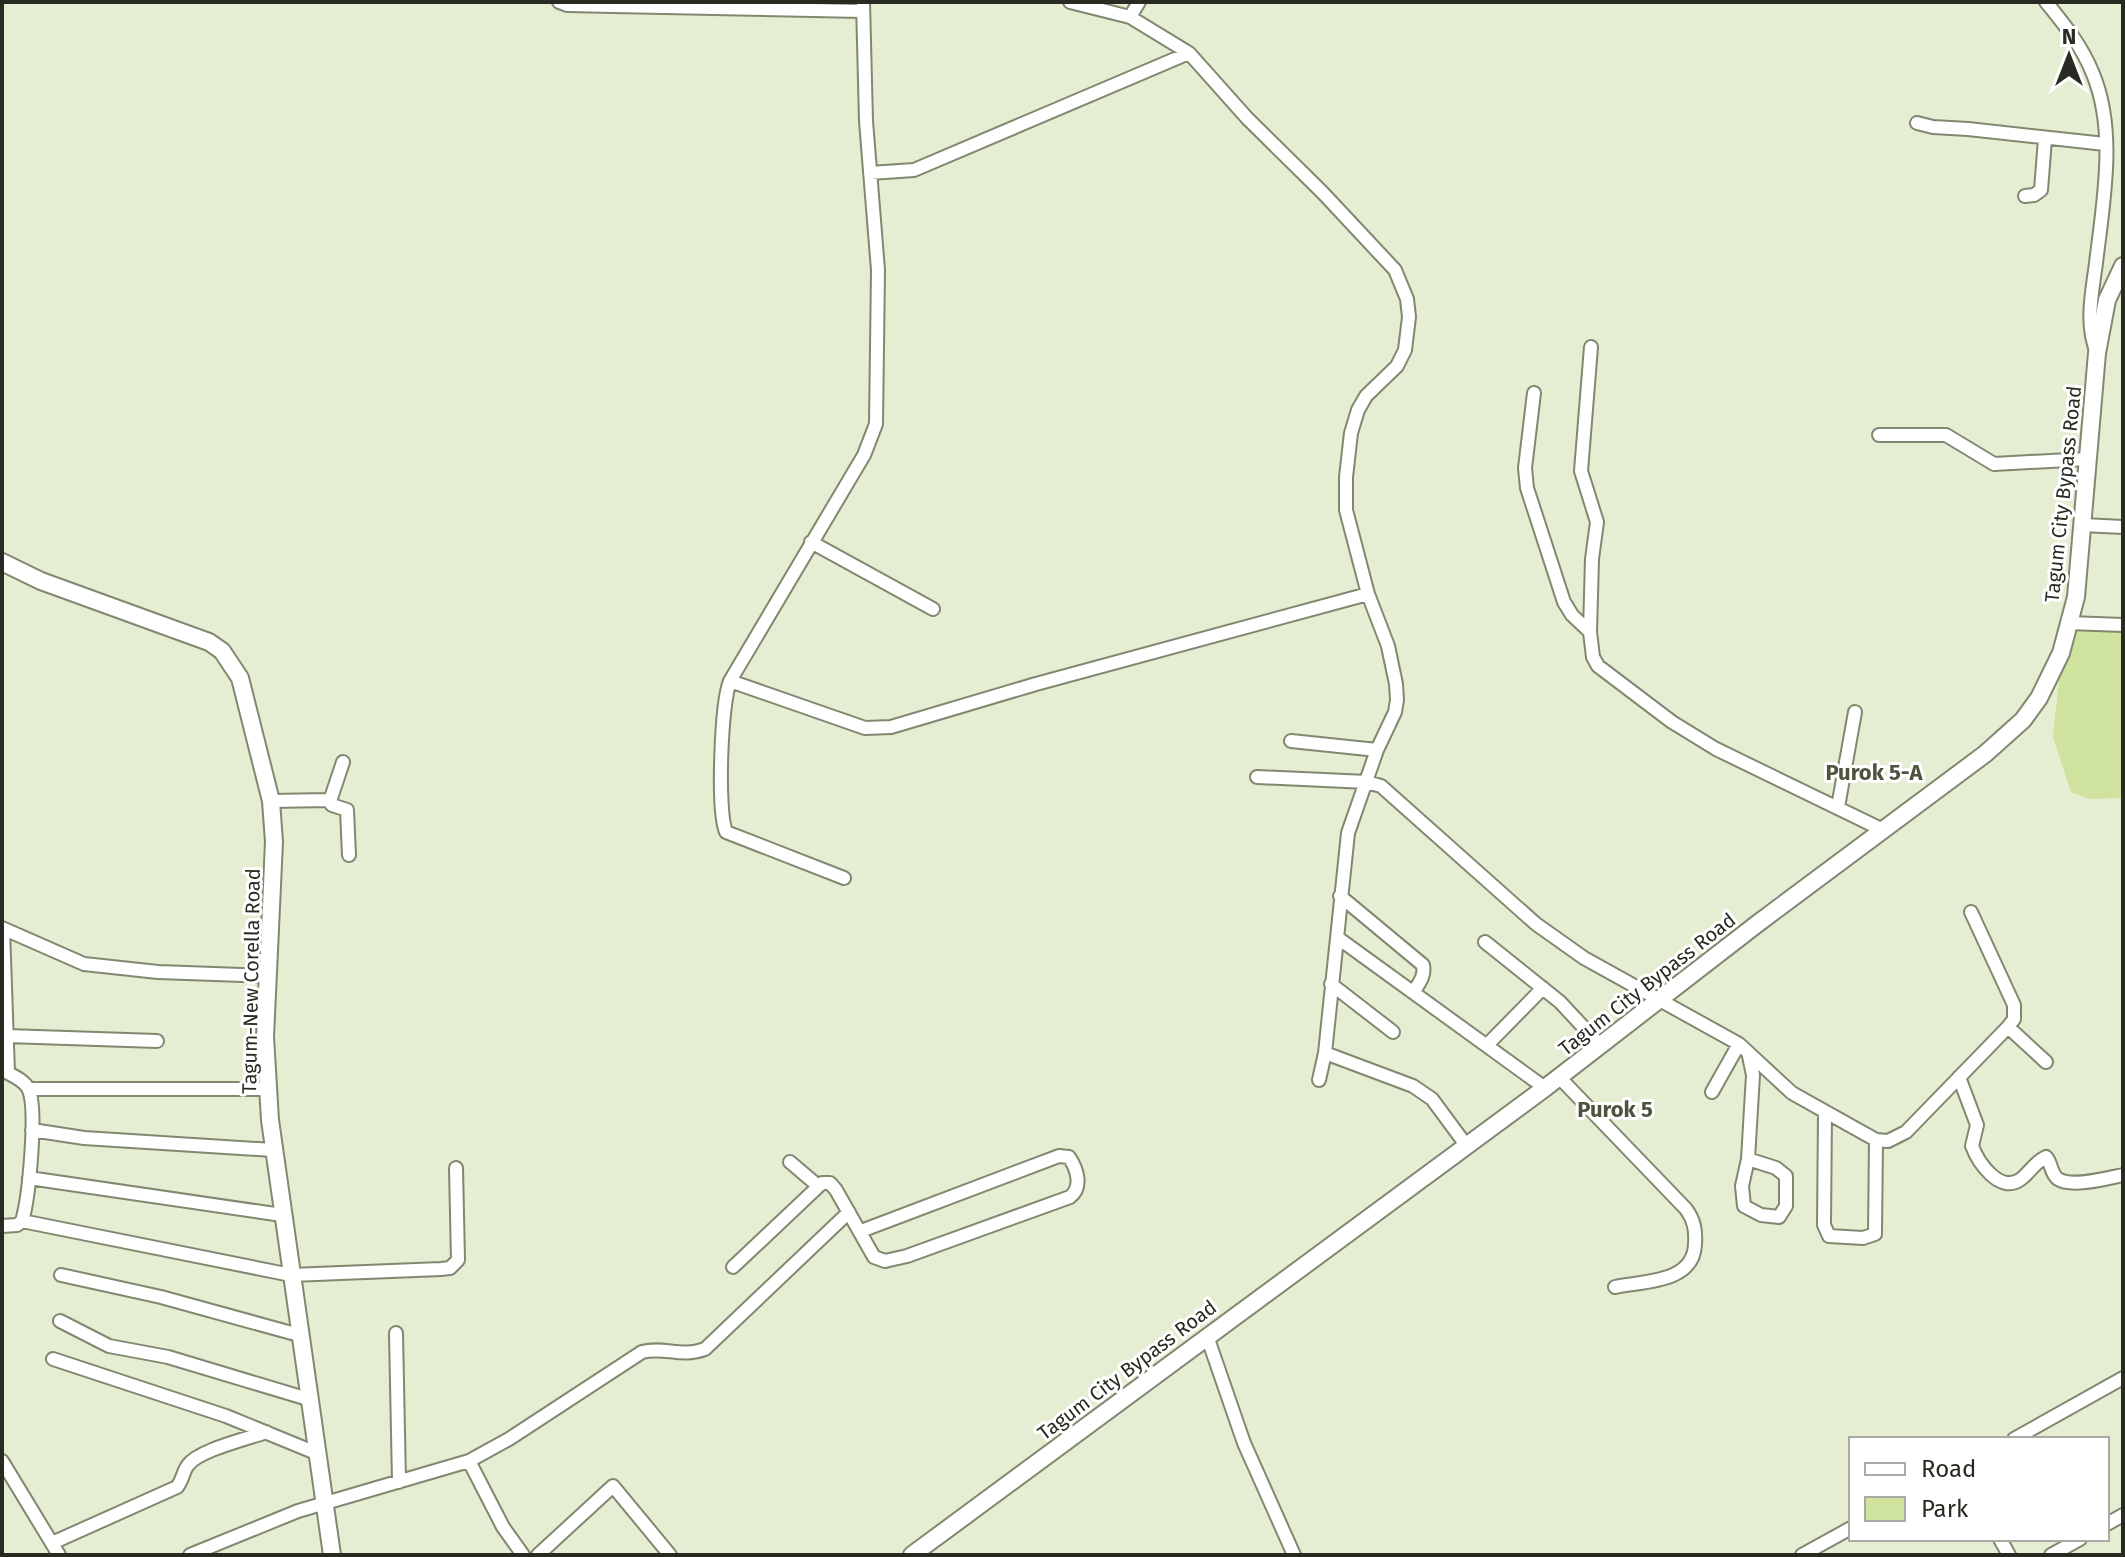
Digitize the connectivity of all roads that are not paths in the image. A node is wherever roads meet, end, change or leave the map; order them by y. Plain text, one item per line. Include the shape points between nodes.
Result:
1 (559, 2) edge
2 (1070, 2) edge
3 (1139, 2) edge
4 (2046, 2) edge
5 (863, 6) edge
6 (1130, 17) junction
7 (1189, 53) junction
8 (1917, 123) dead end
9 (2045, 139) junction
10 (2105, 144) junction
11 (870, 173) junction
12 (2025, 196) dead end
13 (2123, 266) edge
14 (1591, 347) dead end
15 (2097, 353) junction
16 (1534, 393) dead end
17 (1879, 435) dead end
18 (2087, 459) junction
19 (2083, 525) junction
20 (2123, 527) edge
21 (811, 542) junction
22 (2, 562) edge
23 (1368, 594) junction
24 (933, 609) dead end
25 (2069, 623) junction
26 (2123, 625) edge
27 (1590, 632) junction
28 (730, 681) junction
29 (1855, 712) dead end
30 (1291, 741) dead end
31 (1377, 750) junction
32 (343, 762) dead end
33 (1257, 777) dead end
34 (1367, 782) junction
35 (328, 800) junction
36 (271, 801) junction
37 (1838, 807) junction
38 (1883, 830) junction
39 (349, 855) dead end
40 (844, 878) dead end
41 (1340, 896) junction
42 (1971, 912) dead end
43 (3, 929) edge
44 (1338, 938) junction
45 (1485, 942) dead end
46 (268, 976) junction
47 (1331, 984) junction
48 (1543, 988) junction
49 (1414, 991) junction
50 (1660, 1000) junction
51 (2008, 1027) junction
52 (1393, 1032) dead end
53 (7, 1036) junction
54 (157, 1041) dead end
55 (1739, 1044) junction
56 (1487, 1045) junction
57 (1600, 1045) junction
58 (1325, 1053) junction
59 (1749, 1056) junction
60 (2046, 1062) dead end
61 (5, 1072) edge
62 (1559, 1077) junction
63 (1959, 1077) junction
64 (1319, 1080) dead end
65 (1545, 1088) junction
66 (29, 1089) junction
67 (267, 1089) junction
68 (1712, 1092) dead end
69 (1825, 1113) junction
70 (32, 1130) junction
71 (1876, 1140) junction
72 (1466, 1145) junction
73 (273, 1150) junction
74 (1748, 1159) junction
75 (790, 1162) dead end
76 (456, 1168) dead end
77 (2123, 1175) edge
78 (29, 1178) junction
79 (817, 1185) junction
80 (849, 1212) junction
81 (282, 1215) junction
82 (22, 1221) junction
83 (2, 1226) edge
84 (861, 1231) junction
85 (733, 1267) dead end
86 (61, 1275) dead end
87 (291, 1275) junction
88 (1615, 1287) dead end
89 (60, 1321) dead end
90 (396, 1333) dead end
91 (299, 1335) junction
92 (1207, 1336) junction
93 (53, 1359) dead end
94 (2123, 1378) edge
95 (308, 1399) junction
96 (266, 1432) junction
97 (2018, 1437) edge
98 (316, 1453) junction
99 (2, 1461) edge
100 (469, 1461) junction
101 (399, 1482) junction
102 (323, 1503) junction
103 (1849, 1529) edge
104 (2076, 1541) edge
105 (56, 1549) edge
106 (666, 1550) edge
107 (205, 1552) edge
108 (190, 1555) edge
109 (332, 1555) edge
110 (523, 1555) edge
111 (538, 1555) edge
112 (652, 1555) edge
113 (912, 1555) edge
114 (1294, 1555) edge
115 (1802, 1555) edge
116 (2051, 1555) edge

1 - 5 street
2 - 6 street
3 - 6 street
4 - 10 street via 2093,74
5 - 11 street
6 - 7 street
7 - 11 street via 914,170
7 - 23 street via 1402,283 1409,317 1405,350 1358,410 1346,477 1346,510
8 - 9 street
9 - 10 street
9 - 12 street via 2041,190
10 - 15 street via 2089,314
11 - 21 street via 878,270 876,424 864,455
13 - 15 main road, Tagum City Bypass Road via 2107,300
14 - 27 street via 1581,471 1597,522
15 - 18 main road, Tagum City Bypass Road
16 - 27 street via 1527,488 1564,602
17 - 18 street via 1946,435 1994,464
18 - 19 main road, Tagum City Bypass Road
19 - 20 street
19 - 25 main road, Tagum City Bypass Road
21 - 24 street
21 - 28 street
22 - 36 main road, Tagum-New Corella Road via 222,651 243,687
23 - 28 street via 891,727 865,728
23 - 31 street via 1396,684 1395,712
25 - 26 street
25 - 38 main road, Tagum City Bypass Road via 2051,676 2023,720
27 - 37 street via 1598,666 1672,722
28 - 40 street via 722,716 725,829
29 - 37 street
30 - 31 street
31 - 34 street
32 - 35 street
33 - 34 street
34 - 41 street via 1348,833
34 - 50 street via 1386,790 1536,924
35 - 36 street
35 - 39 street via 347,810
36 - 46 main road, Tagum-New Corella Road
37 - 38 street
38 - 50 main road, Tagum City Bypass Road
41 - 44 street
41 - 49 street via 1423,965
42 - 51 street via 2014,1005
43 - 46 street via 84,964
43 - 53 street
44 - 47 street
44 - 49 street
45 - 48 street
46 - 67 main road, Tagum-New Corella Road
47 - 52 street
47 - 58 street
48 - 56 street
48 - 57 street
49 - 56 street
50 - 55 street
50 - 57 main road, Tagum City Bypass Road
51 - 60 street
51 - 63 street
53 - 54 street
53 - 61 street
55 - 59 street
55 - 68 street
56 - 65 street
57 - 62 main road, Tagum City Bypass Road
58 - 64 street
58 - 72 street via 1413,1086 1432,1099
59 - 69 street
59 - 74 street via 1753,1075
61 - 66 street
62 - 65 main road, Tagum City Bypass Road
62 - 88 street via 1686,1209 1695,1226 1695,1252 1684,1271
63 - 71 street via 1906,1132 1888,1141
63 - 77 street via 1977,1125 1972,1146 1997,1179 2020,1180 2046,1157 2060,1180
65 - 72 main road, Tagum City Bypass Road
66 - 67 street
66 - 70 street
67 - 73 main road, Tagum-New Corella Road
69 - 71 street
69 - 71 street via 1824,1225 1829,1236 1875,1234
70 - 73 street
70 - 78 street
72 - 92 main road, Tagum City Bypass Road
73 - 81 main road, Tagum-New Corella Road
74 - 74 street via 1786,1176 1786,1206 1779,1217 1744,1206
75 - 79 street
76 - 87 street via 455,1265
78 - 81 street
78 - 82 street
79 - 80 street via 830,1183
79 - 85 street
80 - 84 street
80 - 100 street via 705,1349 690,1354 651,1349 629,1358
81 - 87 main road, Tagum-New Corella Road
82 - 83 street
82 - 87 street
84 - 84 street via 879,1261 907,1256 1070,1197 1078,1184 1073,1163 1059,1156
86 - 91 street
87 - 91 main road, Tagum-New Corella Road
89 - 95 street via 109,1346 168,1357
90 - 101 street
91 - 95 main road, Tagum-New Corella Road
92 - 113 main road, Tagum City Bypass Road
92 - 114 street via 1244,1443
93 - 96 street
94 - 97 street
95 - 98 main road, Tagum-New Corella Road
96 - 98 street
96 - 105 street via 201,1456 186,1467 177,1487
98 - 102 main road, Tagum-New Corella Road
99 - 105 street
100 - 101 street
100 - 110 street
101 - 102 street
102 - 107 street
102 - 109 main road, Tagum-New Corella Road
103 - 115 street
104 - 116 street
106 - 111 street via 613,1486
106 - 112 street
107 - 108 street

